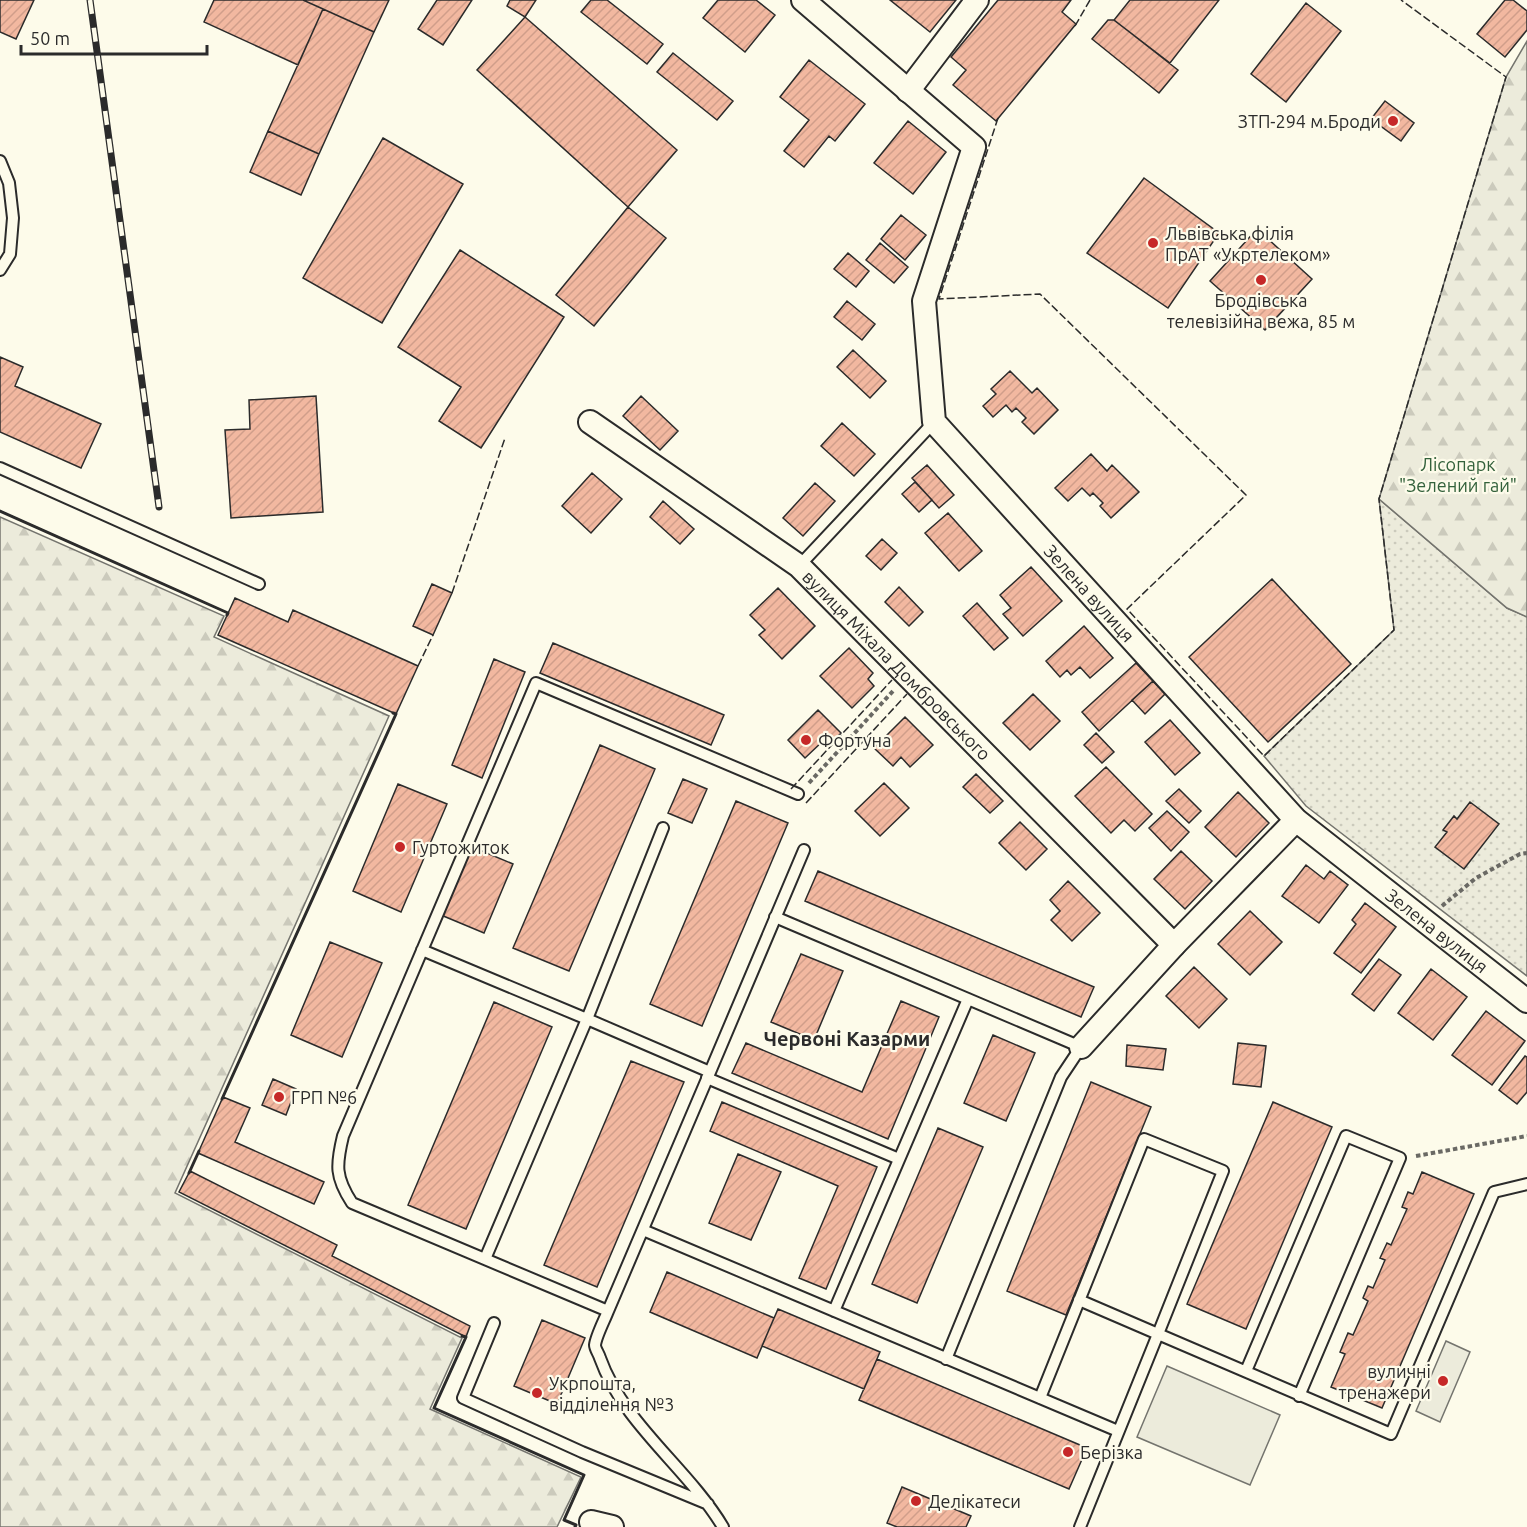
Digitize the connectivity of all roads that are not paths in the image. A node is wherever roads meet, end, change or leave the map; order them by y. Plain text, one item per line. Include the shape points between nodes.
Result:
1 (803, 0) edge
2 (977, 0) edge
3 (908, 91) junction
4 (0, 161) edge
5 (0, 270) edge
6 (590, 422) dead end
7 (934, 422) junction
8 (0, 468) edge
9 (799, 566) junction
10 (259, 584) dead end
11 (798, 794) road end
12 (1296, 820) junction
13 (663, 828) dead end
14 (804, 850) dead end
15 (776, 918) junction
16 (1174, 945) junction
17 (422, 950) junction
18 (968, 999) junction
19 (1527, 1001) edge
20 (586, 1019) junction
21 (1081, 1047) junction
22 (709, 1075) junction
23 (899, 1159) junction
24 (1527, 1184) edge
25 (643, 1230) junction
26 (485, 1259) junction
27 (1079, 1300) junction
28 (608, 1311) junction
29 (834, 1311) junction
30 (494, 1323) dead end
31 (1158, 1334) junction
32 (946, 1359) junction
33 (1246, 1371) junction
34 (1299, 1395) junction
35 (1040, 1398) junction
36 (1118, 1431) junction
37 (710, 1504) junction
38 (723, 1527) edge
39 (1080, 1527) edge

1 - 3 street
2 - 3 street
3 - 7 street via 974,147 924,301
4 - 5 lane via 9,183 13,218 10,254
6 - 9 street, вулиця Міхала Домбровського
7 - 9 lane
7 - 12 street, Зелена вулиця
8 - 10 lane
9 - 16 street, вулиця Міхала Домбровського
11 - 17 lane via 536,683
12 - 16 street
12 - 19 street, Зелена вулиця
13 - 20 lane
14 - 15 lane
15 - 18 lane
15 - 22 lane
16 - 21 street
17 - 20 lane
17 - 26 lane via 343,1136 339,1180 352,1203
18 - 21 lane
18 - 23 lane
20 - 22 lane
20 - 26 lane
21 - 32 lane via 1061,1077
22 - 23 lane
22 - 25 lane
23 - 29 lane
24 - 34 lane via 1494,1192 1391,1434
25 - 28 lane
25 - 29 lane
26 - 28 lane
27 - 31 lane
27 - 31 lane via 1144,1139 1223,1171
27 - 35 lane
28 - 37 lane via 595,1345 604,1370 659,1448
29 - 32 lane
30 - 37 lane via 463,1398
31 - 33 lane
31 - 36 lane
32 - 35 lane
33 - 34 lane
33 - 34 lane via 1346,1136 1400,1158
35 - 36 lane
36 - 39 lane
37 - 38 lane

